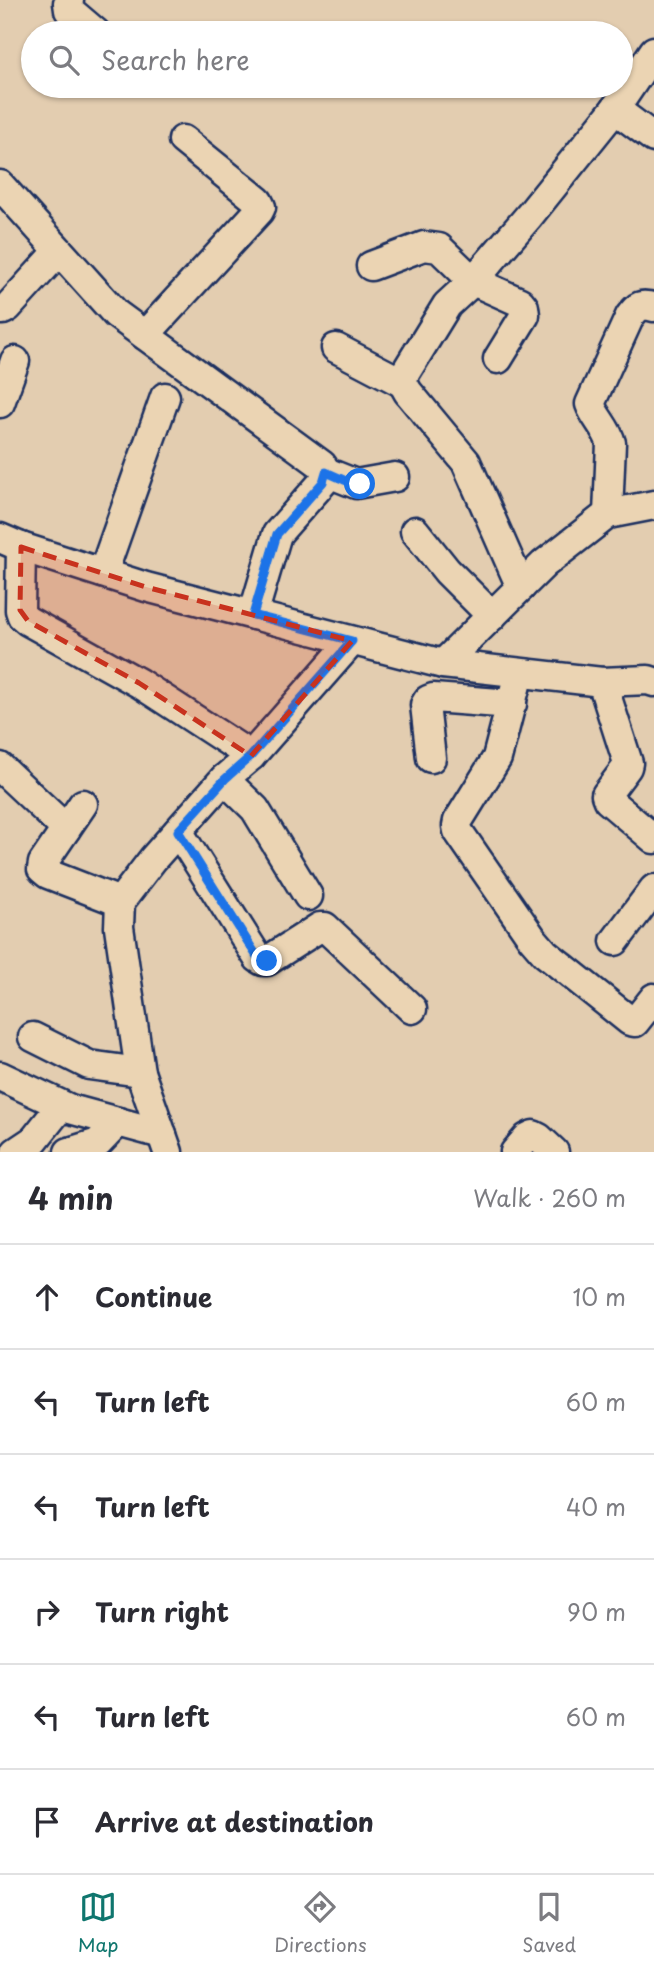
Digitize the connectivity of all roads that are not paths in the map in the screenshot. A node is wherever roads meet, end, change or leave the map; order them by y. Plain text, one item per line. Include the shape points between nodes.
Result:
1 (69, 0) edge
2 (82, 21) edge
3 (654, 51) edge
4 (633, 82) edge
5 (622, 98) edge
6 (615, 109) junction
7 (654, 138) edge
8 (183, 141) dead end
9 (0, 185) edge
10 (59, 251) junction
11 (371, 266) dead end
12 (473, 281) junction
13 (654, 307) edge
14 (0, 310) edge
15 (145, 335) junction
16 (336, 348) dead end
17 (498, 359) dead end
18 (16, 360) dead end
19 (403, 383) junction
20 (165, 397) dead end
21 (0, 403) edge
22 (326, 472) junction
23 (395, 477) dead end
24 (654, 505) edge
25 (608, 514) junction
26 (415, 531) dead end
27 (10, 542) edge
28 (103, 573) junction
29 (521, 587) junction
30 (253, 615) junction
31 (492, 616) junction
32 (352, 641) junction
33 (443, 664) junction
34 (519, 673) junction
35 (602, 682) junction
36 (654, 682) edge
37 (512, 704) junction
38 (251, 756) junction
39 (431, 758) dead end
40 (0, 767) edge
41 (225, 779) junction
42 (83, 804) dead end
43 (66, 829) junction
44 (178, 831) junction
45 (654, 839) edge
46 (654, 889) edge
47 (308, 896) dead end
48 (120, 902) junction
49 (615, 941) dead end
50 (654, 998) edge
51 (412, 1009) dead end
52 (33, 1037) dead end
53 (140, 1072) junction
54 (0, 1076) edge
55 (61, 1106) junction
56 (118, 1122) junction
57 (165, 1143) edge
58 (16, 1152) edge
59 (69, 1152) edge
60 (515, 1152) edge
61 (554, 1152) edge

1 - 2 street via 69,10
3 - 4 street
5 - 6 street
6 - 7 street
6 - 12 street
8 - 15 street via 261,207
9 - 10 street
10 - 14 street via 8,307
10 - 15 street via 116,314
11 - 12 street via 424,246 439,248
12 - 17 street via 524,307 525,315
12 - 19 street via 442,313
13 - 25 street via 638,306 630,316 590,404 611,443
15 - 22 street
16 - 19 street
18 - 21 street
19 - 29 street via 467,462
20 - 28 street
22 - 23 street via 356,484
22 - 30 street via 323,482 277,534
24 - 25 street
25 - 29 street
26 - 31 street
27 - 28 street
27 - 38 street via 22,616 139,683
28 - 30 street
29 - 31 street
30 - 32 street
31 - 33 street
32 - 33 street
32 - 38 street
33 - 34 street
34 - 35 street
34 - 37 street
35 - 36 street
35 - 45 street via 628,763 606,795
37 - 39 street via 428,700
37 - 50 street via 497,758 458,821 458,831 545,953 630,1021 635,1022
38 - 41 street
40 - 43 street
41 - 44 street
41 - 47 street via 255,809
42 - 43 street
43 - 48 street via 42,869
44 - 48 street
44 - 51 street via 258,958 267,961 325,927
46 - 49 street
48 - 53 street via 119,927
52 - 53 street via 89,1065
53 - 57 street
54 - 55 street
55 - 56 street
55 - 58 street via 34,1140
56 - 57 street
56 - 59 street via 98,1143
60 - 61 street via 533,1135

